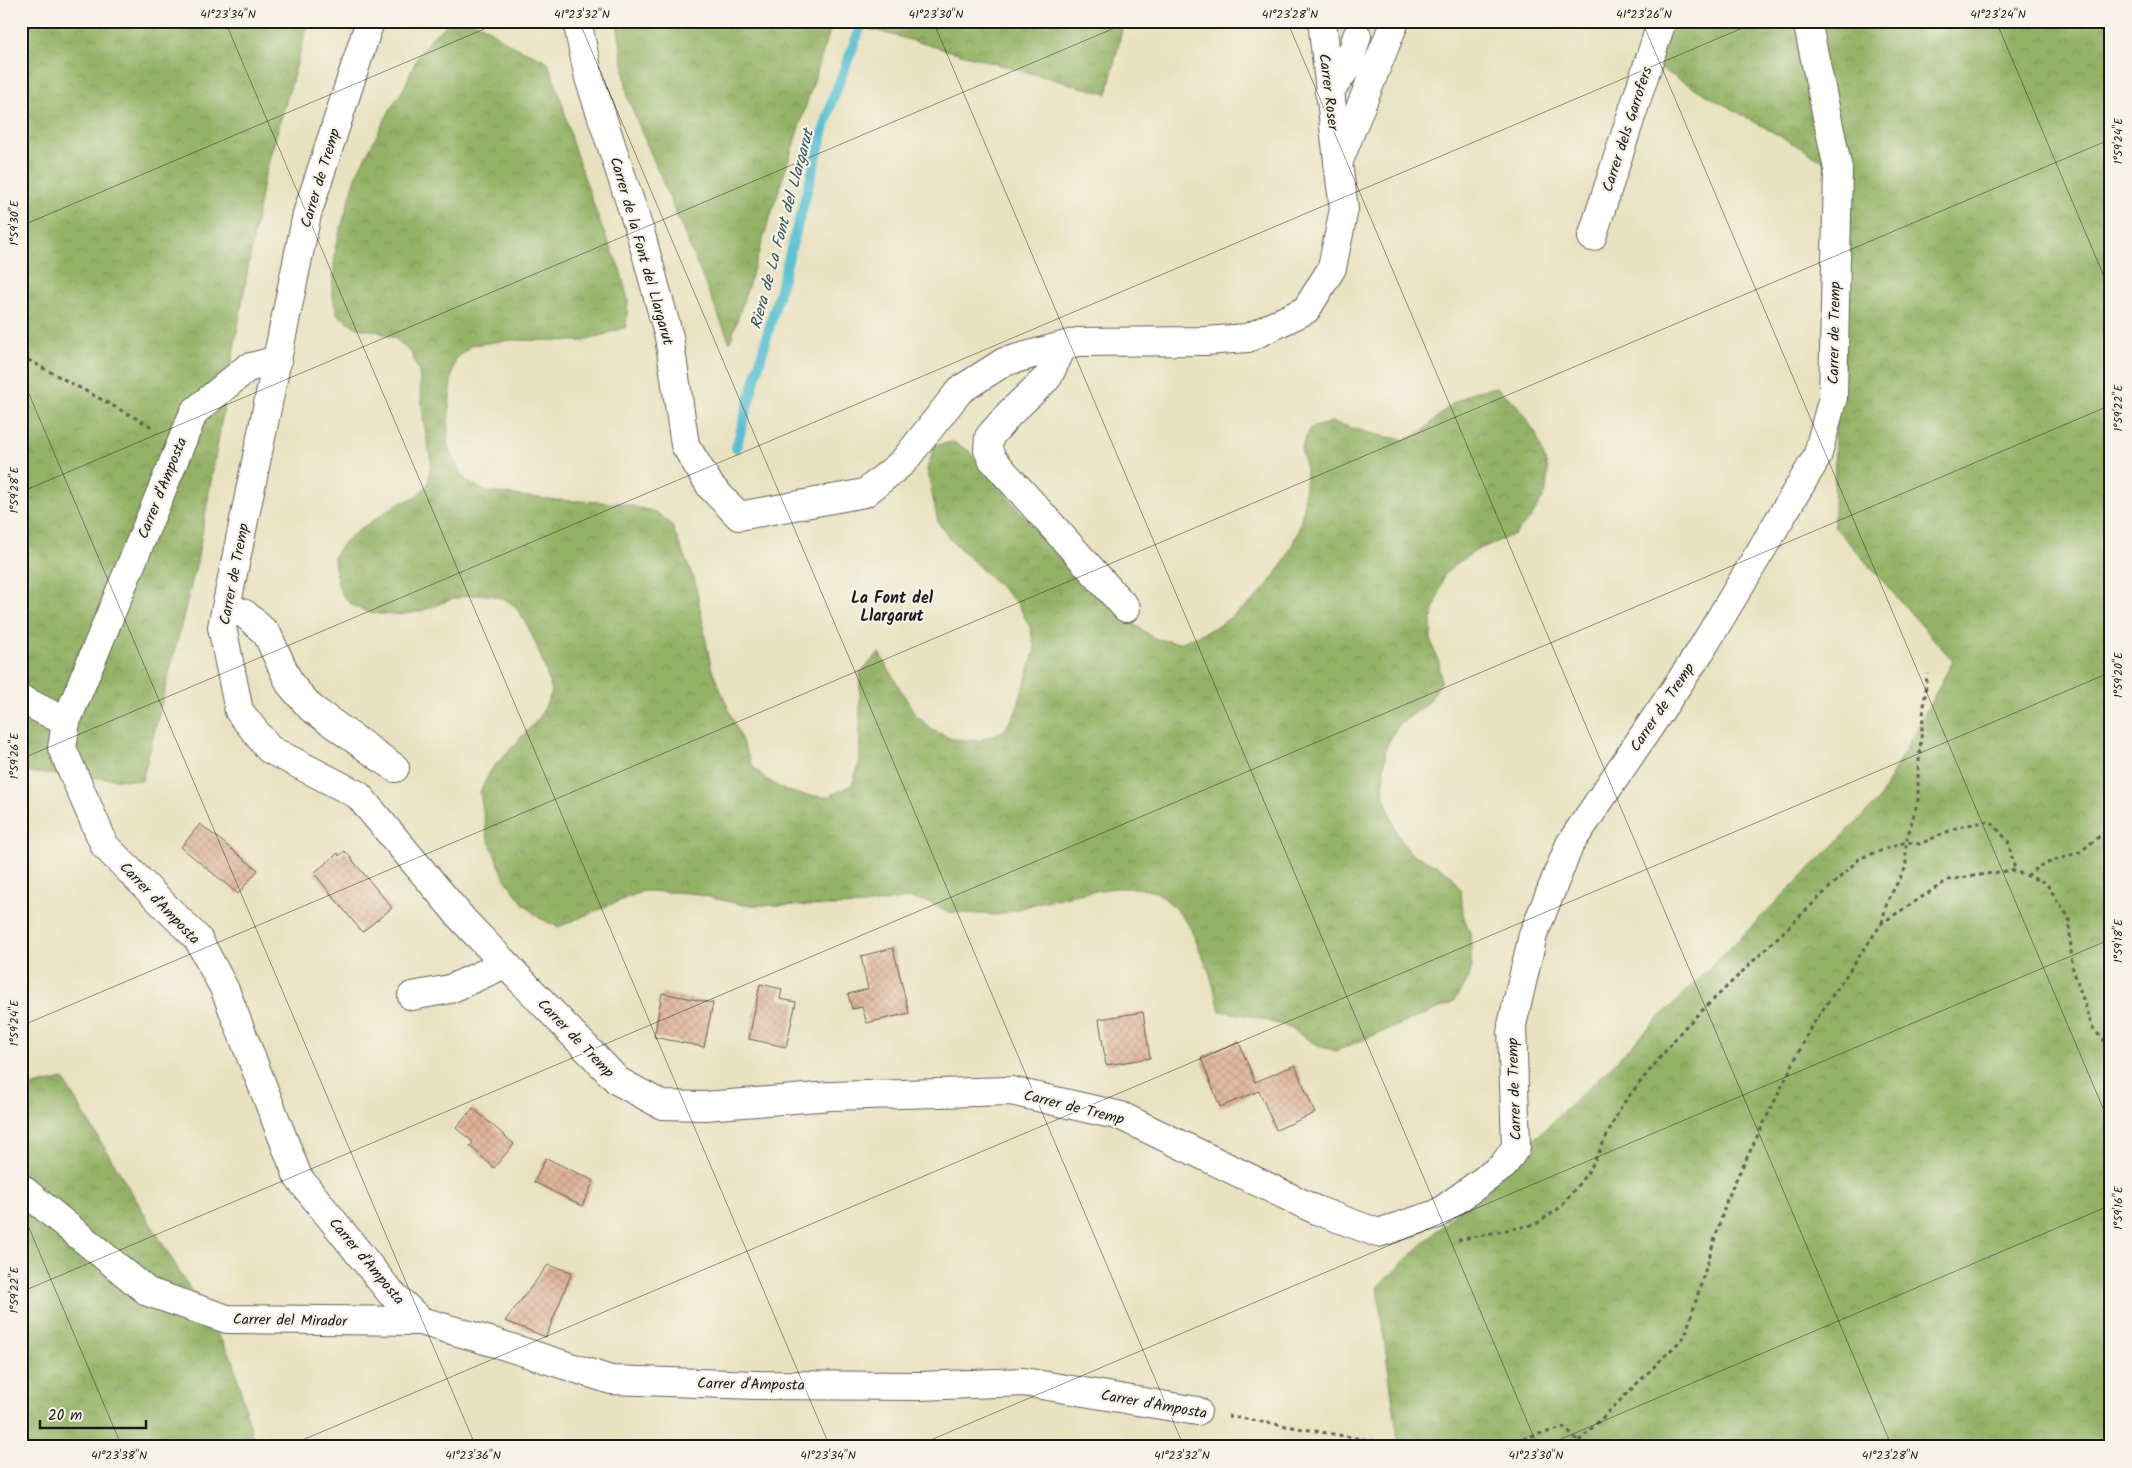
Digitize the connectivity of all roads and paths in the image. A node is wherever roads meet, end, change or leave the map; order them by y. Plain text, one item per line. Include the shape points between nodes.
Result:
1 (370, 21) edge
2 (577, 21) edge
3 (1322, 21) edge
4 (1395, 21) edge
5 (1662, 21) edge
6 (1807, 21) edge
7 (1357, 36) dead end
8 (1329, 92) junction
9 (1338, 163) junction
10 (1592, 237) dead end
11 (1062, 346) junction
12 (21, 356) edge
13 (278, 360) junction
14 (181, 442) junction
15 (226, 607) junction
16 (1126, 608) dead end
17 (1926, 674) dead end
18 (21, 699) edge
19 (66, 722) junction
20 (395, 768) dead end
21 (2111, 827) edge
22 (1906, 842) junction
23 (2015, 871) junction
24 (2027, 876) junction
25 (1882, 923) junction
26 (504, 964) junction
27 (412, 996) dead end
28 (2111, 1047) edge
29 (21, 1188) edge
30 (1454, 1241) dead end
31 (421, 1321) junction
32 (1197, 1411) joint
33 (1579, 1441) junction
34 (1425, 1447) edge
35 (1484, 1447) edge
36 (1582, 1447) edge

1 - 13 street, Carrer de Tremp via 307,214
2 - 11 street, Carrer de la Font del Llargarut via 589,78 641,235 669,337 685,445 711,487 739,516 865,493 903,462 960,390 1004,362
3 - 8 street, Carrer Roser
4 - 9 street, Carrer de la Font del Llargarut
5 - 10 street, Carrer dels Garrofers
6 - 26 street, Carrer de Tremp via 1838,169 1833,397 1817,457 1700,652 1570,844 1533,934 1512,1025 1516,1147 1503,1166 1437,1214 1378,1233 1316,1210 1121,1116 1010,1091 830,1096 705,1106 662,1105 618,1081
7 - 8 street via 1348,66
8 - 9 street, Carrer Roser
9 - 11 street, Carrer de la Font del Llargarut via 1344,209 1334,260 1306,310 1248,338 1077,342
11 - 16 street via 1048,377 988,437 988,450 992,459
12 - 14 path
13 - 14 street, Carrer d'Amposta via 247,368 194,412
13 - 15 street, Carrer de Tremp
14 - 19 street, Carrer d'Amposta
15 - 20 street via 245,614 266,634 290,684 311,708
15 - 26 street, Carrer de Tremp via 222,628 238,711 269,749 358,795 420,871
17 - 22 path via 1918,800
18 - 19 street
19 - 31 street, Carrer d'Amposta via 62,748 105,846 198,939 225,990 298,1177 390,1292
21 - 24 path via 2080,852 2039,866
22 - 23 path via 1920,844 1958,827 1990,822 2008,842
22 - 25 path via 1906,867 1888,902
22 - 30 path via 1860,858 1683,1029 1622,1106 1591,1168 1561,1207 1536,1224
23 - 24 path
23 - 25 path via 1948,880
24 - 28 path via 2046,883 2069,918 2072,966 2093,1029
25 - 33 path via 1811,1027 1728,1196 1685,1336
26 - 27 street via 450,989
29 - 31 street, Carrer del Mirador via 148,1292 226,1319
31 - 32 street, Carrer d'Amposta via 611,1380 920,1386 1024,1382
32 - 34 path, Carrer d'Amposta
33 - 35 path via 1564,1428
33 - 36 path

